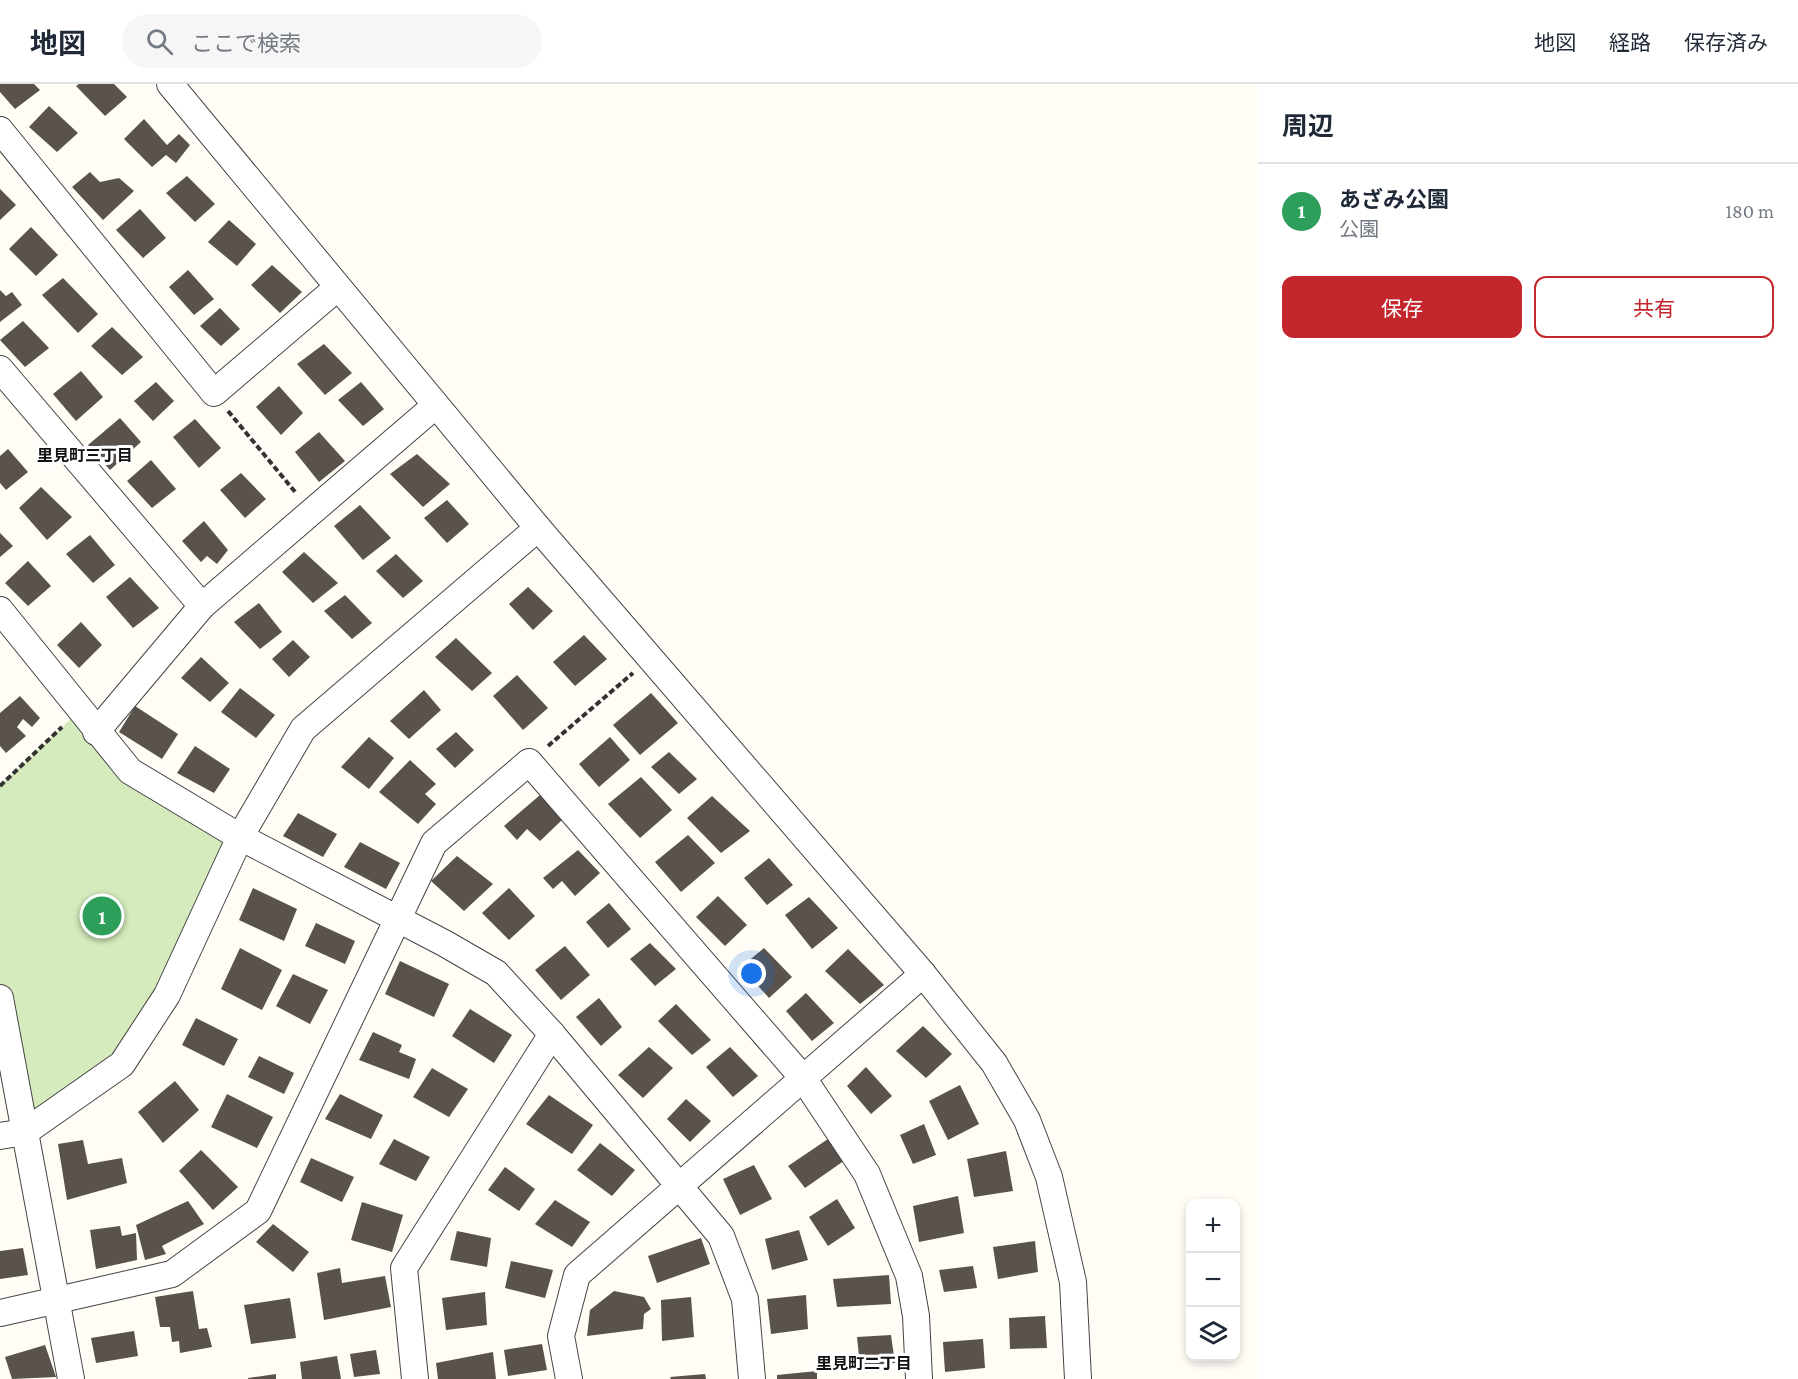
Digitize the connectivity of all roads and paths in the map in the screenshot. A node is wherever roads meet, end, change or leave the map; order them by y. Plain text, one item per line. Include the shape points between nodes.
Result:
1 (170, 84) edge
2 (0, 130) edge
3 (337, 288) junction
4 (0, 369) edge
5 (214, 393) junction
6 (436, 405) junction
7 (311, 512) junction
8 (538, 528) junction
9 (202, 606) junction
10 (0, 610) edge
11 (651, 658) junction
12 (80, 710) junction
13 (96, 732) junction
14 (529, 762) junction
15 (0, 786) edge
16 (240, 837) junction
17 (397, 919) junction
18 (923, 974) junction
19 (0, 998) edge
20 (552, 1034) junction
21 (803, 1078) junction
22 (26, 1132) junction
23 (0, 1136) edge
24 (681, 1186) junction
25 (56, 1300) junction
26 (0, 1313) edge
27 (71, 1379) edge
28 (415, 1379) edge
29 (569, 1379) edge
30 (752, 1379) edge
31 (919, 1379) edge
32 (1078, 1379) edge

1 - 3 street
2 - 5 street
3 - 5 street
3 - 6 street
4 - 9 street
5 - 7 path
6 - 7 street
6 - 8 street
7 - 9 street
8 - 11 street
8 - 16 street via 303,729
9 - 13 street
10 - 12 street
11 - 14 path
11 - 18 street
12 - 13 street
12 - 15 path
13 - 16 street via 130,771
14 - 17 street via 434,843
14 - 21 street
16 - 17 street
16 - 22 street via 167,995 122,1064
17 - 20 street via 496,973
17 - 25 street via 258,1211 171,1274
18 - 21 street
18 - 32 street via 994,1063 1027,1120 1049,1177 1073,1282
19 - 22 street
20 - 24 street
20 - 28 street via 404,1268
21 - 24 street
21 - 31 street via 867,1174 909,1276 916,1316
22 - 23 street
22 - 25 street
24 - 29 street via 577,1275 561,1336
24 - 30 street via 721,1236 745,1299
25 - 26 street
25 - 27 street

